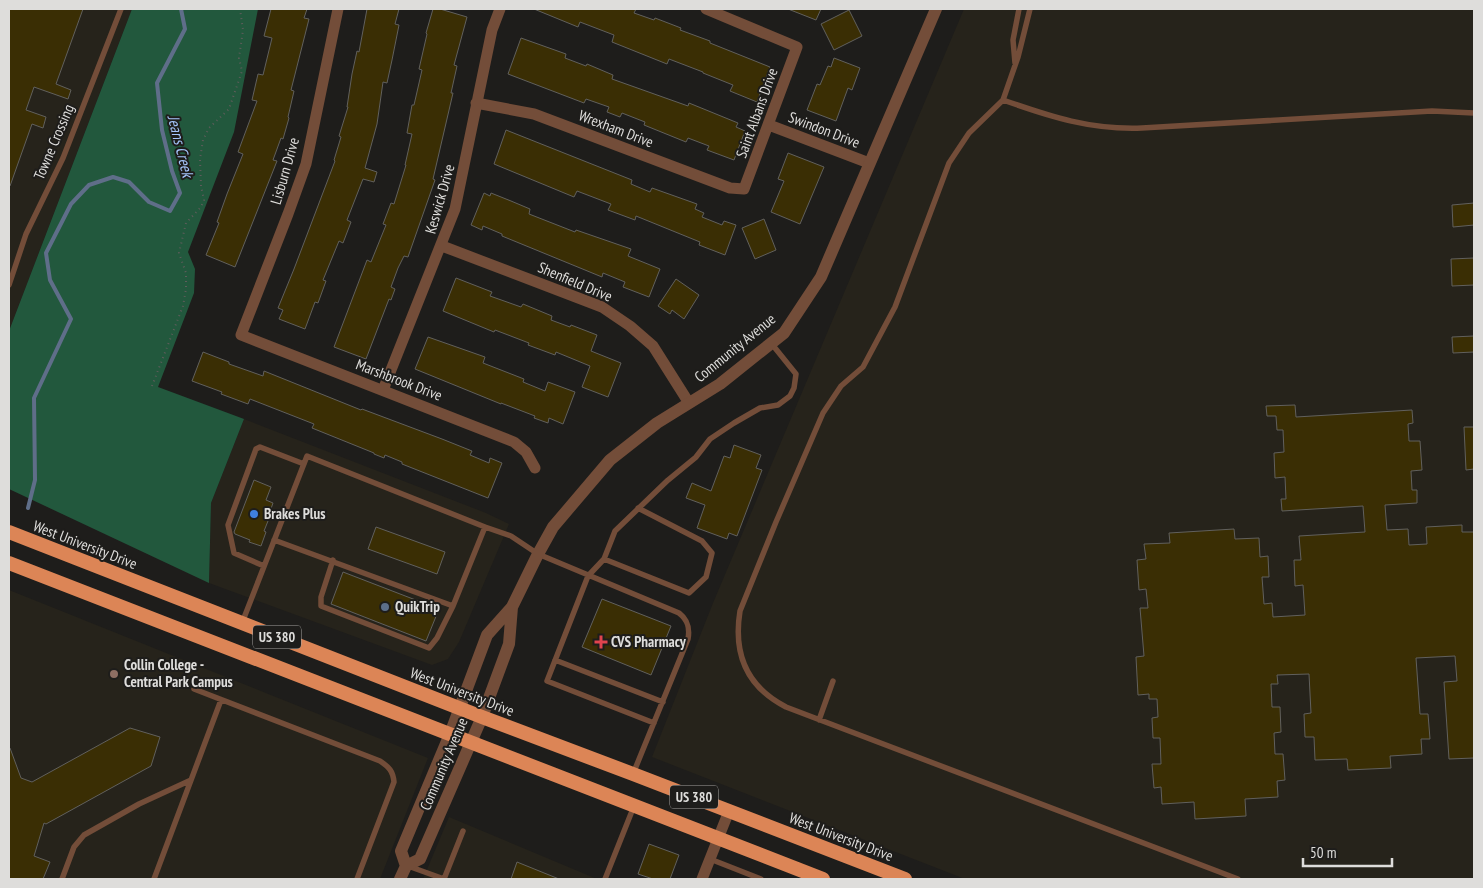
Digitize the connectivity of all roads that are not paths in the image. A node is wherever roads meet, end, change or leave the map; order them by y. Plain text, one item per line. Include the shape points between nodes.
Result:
1 (121, 9) edge
2 (338, 9) edge
3 (500, 9) edge
4 (706, 9) edge
5 (936, 9) edge
6 (1019, 9) edge
7 (1030, 9) edge
8 (1015, 67) junction
9 (1003, 100) junction
10 (476, 103) junction
11 (1474, 113) edge
12 (769, 125) junction
13 (869, 162) junction
14 (744, 189) joint
15 (442, 246) junction
16 (9, 285) edge
17 (241, 335) joint
18 (771, 343) junction
19 (383, 390) junction
20 (689, 403) junction
21 (304, 464) junction
22 (535, 468) dead end
23 (638, 508) junction
24 (485, 527) junction
25 (9, 532) edge
26 (274, 540) junction
27 (538, 554) junction
28 (604, 559) junction
29 (333, 560) junction
30 (9, 563) edge
31 (264, 566) junction
32 (588, 576) junction
33 (453, 606) junction
34 (512, 607) junction
35 (242, 623) junction
36 (555, 660) junction
37 (833, 681) dead end
38 (194, 689) dead end
39 (220, 700) junction
40 (662, 702) junction
41 (459, 708) junction
42 (482, 717) junction
43 (819, 720) junction
44 (654, 723) junction
45 (450, 734) junction
46 (471, 742) junction
47 (633, 774) junction
48 (191, 780) junction
49 (634, 806) junction
50 (729, 811) junction
51 (463, 831) dead end
52 (718, 839) junction
53 (710, 859) junction
54 (406, 866) junction
55 (62, 879) edge
56 (154, 879) edge
57 (357, 879) edge
58 (400, 879) edge
59 (444, 879) edge
60 (605, 879) edge
61 (702, 879) edge
62 (761, 879) edge
63 (823, 879) edge
64 (905, 879) edge
65 (1238, 879) edge

1 - 16 lane, Towne Crossing via 62,158 26,234
2 - 17 street, Lisburn Drive via 306,164
3 - 10 street, Keswick Drive via 492,30
4 - 12 street, Saint Albans Drive via 797,47
5 - 13 street, Community Avenue
6 - 8 lane via 1013,40
7 - 8 lane
8 - 9 lane
9 - 11 lane via 1060,120 1110,128 1432,111
9 - 43 lane via 969,133 949,163 895,307 863,367 841,386 823,413 740,611 740,652 752,679 771,700
10 - 14 street, Wrexham Drive via 534,114 730,188
10 - 15 street, Keswick Drive via 455,209
12 - 13 street, Swindon Drive
12 - 14 street, Saint Albans Drive
13 - 18 street, Community Avenue via 821,277 784,332
15 - 19 street, Keswick Drive
15 - 20 street, Shenfield Drive via 602,307 652,346
17 - 19 street, Marshbrook Drive
18 - 20 street, Community Avenue via 720,384
18 - 23 lane via 796,374 790,396 778,405 760,408 710,439 696,457
19 - 22 street, Marshbrook Drive via 514,442 526,452
20 - 27 street, Community Avenue via 657,423 610,460 554,527
21 - 24 lane via 307,456
21 - 26 lane
21 - 31 lane via 260,447 256,449 228,525 234,553
23 - 28 lane via 615,530
23 - 28 lane via 702,541 712,553 706,576 690,593
24 - 27 lane via 511,536
24 - 33 lane
25 - 35 highway, West University Drive / US 380
26 - 29 lane
26 - 31 lane
27 - 32 lane
27 - 34 street, Community Avenue
28 - 32 lane
29 - 33 lane
29 - 33 lane via 321,606 429,648
30 - 45 highway, US 380
31 - 35 lane
32 - 36 lane
32 - 40 lane via 679,613 687,622 688,639
34 - 41 street, Community Avenue via 487,635
34 - 42 street, Community Avenue via 509,644
35 - 41 highway, West University Drive / US 380
36 - 40 lane
36 - 44 lane via 547,681
37 - 43 lane
38 - 39 lane
39 - 48 lane
39 - 57 lane via 380,761 389,768 394,782
40 - 44 lane
41 - 42 highway, West University Drive / US 380
41 - 45 street, Community Avenue
42 - 46 street, Community Avenue
42 - 47 highway, West University Drive / US 380
43 - 65 lane
44 - 47 lane
45 - 46 highway, US 380
45 - 54 street, Community Avenue via 401,851
46 - 49 highway, US 380
46 - 54 street, Community Avenue via 420,859
47 - 50 highway, West University Drive / US 380
48 - 55 lane via 84,835 74,847
48 - 56 lane
49 - 52 highway, US 380
49 - 60 lane
50 - 52 street
50 - 64 highway, West University Drive / US 380
51 - 59 lane
52 - 53 street
52 - 63 highway, US 380
53 - 61 street
53 - 62 lane
54 - 58 street, Community Avenue
54 - 59 lane

